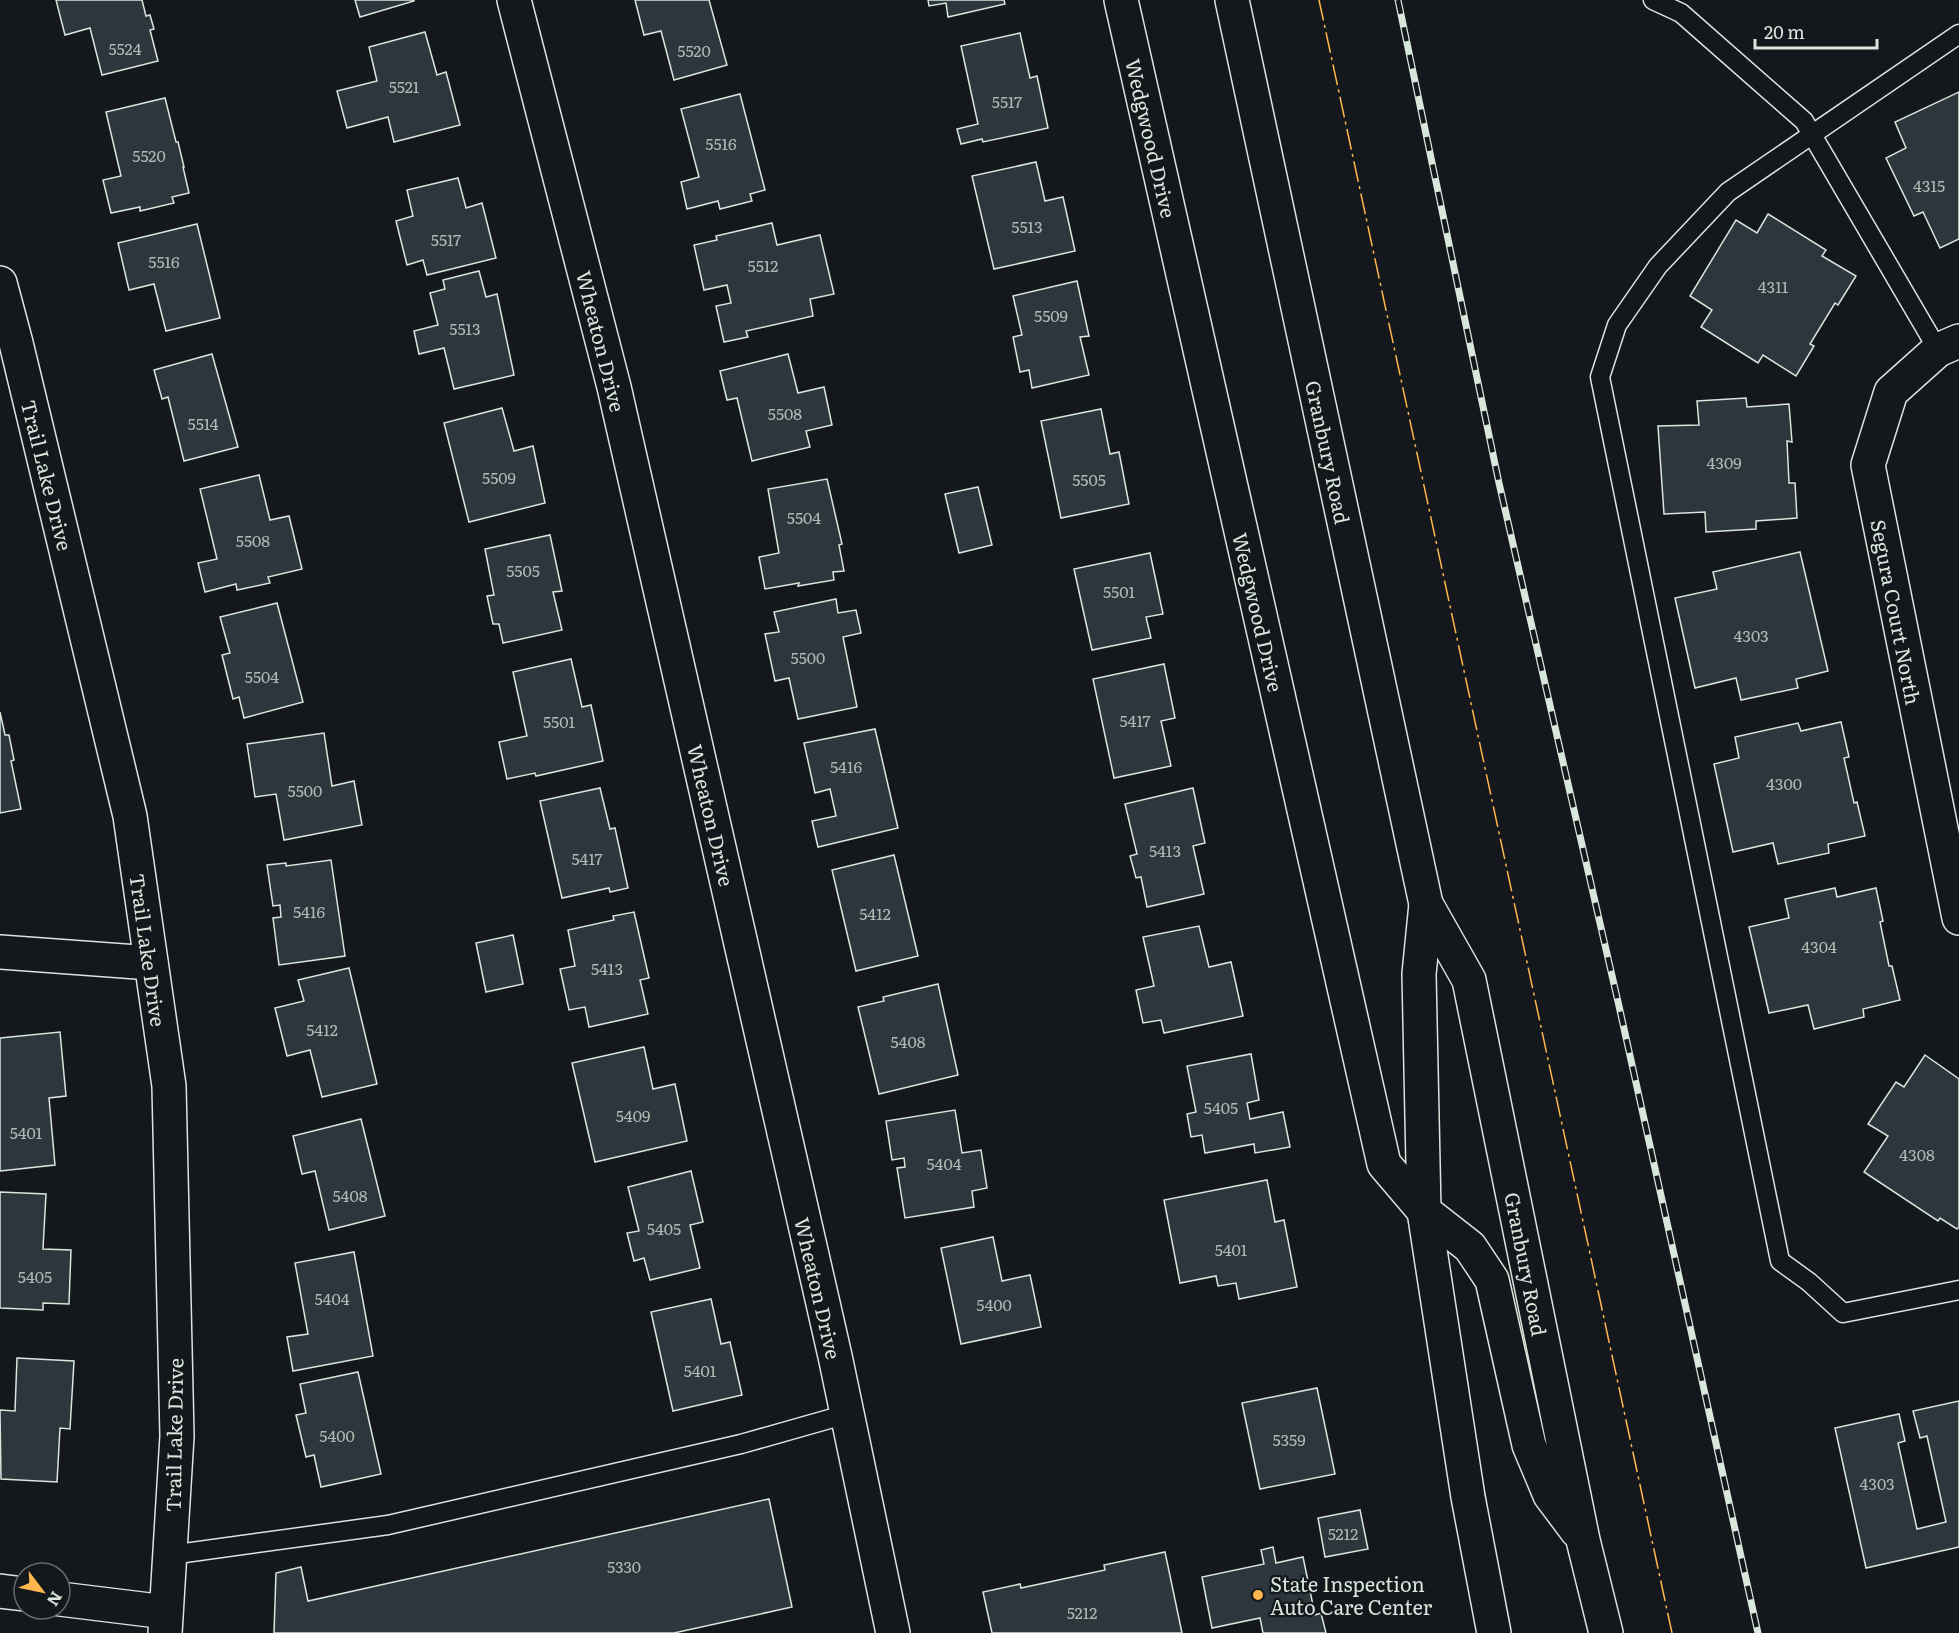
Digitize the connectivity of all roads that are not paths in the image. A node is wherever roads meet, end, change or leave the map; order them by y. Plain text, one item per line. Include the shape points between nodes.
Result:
1 (514, 0) edge
2 (1121, 0) edge
3 (1232, 0) edge
4 (1653, 0) edge
5 (1679, 7) edge
6 (1959, 34) edge
7 (1814, 135) junction
8 (0, 283) edge
9 (1949, 345) edge
10 (1426, 904) junction
11 (1959, 918) edge
12 (0, 952) edge
13 (151, 963) junction
14 (1424, 1211) junction
15 (1959, 1290) edge
16 (847, 1414) junction
17 (1583, 1540) junction
18 (170, 1555) junction
19 (72, 1602) edge
20 (165, 1623) edge
21 (893, 1633) edge
22 (1494, 1633) edge
23 (1606, 1633) edge

1 - 16 street, Wheaton Drive via 614,387
2 - 14 street, Wedgwood Drive via 1384,1164
3 - 10 street, Granbury Road
4 - 5 lane
5 - 7 lane via 1804,121
6 - 7 lane
7 - 9 lane
7 - 15 lane via 1728,192 1658,266 1617,325 1600,377 1780,1262 1843,1313
8 - 13 street, Trail Lake Drive via 130,816
9 - 11 street, Segura Court North via 1891,392 1868,465
10 - 14 street, Granbury Road via 1419,974
10 - 17 street, Granbury Road via 1469,980
12 - 13 street
13 - 18 street, Trail Lake Drive via 169,1086 177,1436
14 - 17 street, Wedgwood Drive via 1470,1247 1492,1280 1529,1445 1550,1495
14 - 22 street, Granbury Road via 1468,1497
16 - 18 lane via 741,1444 388,1525
16 - 21 street, Wheaton Drive
17 - 23 street, Granbury Road
18 - 20 street, Trail Lake Drive
19 - 20 street

